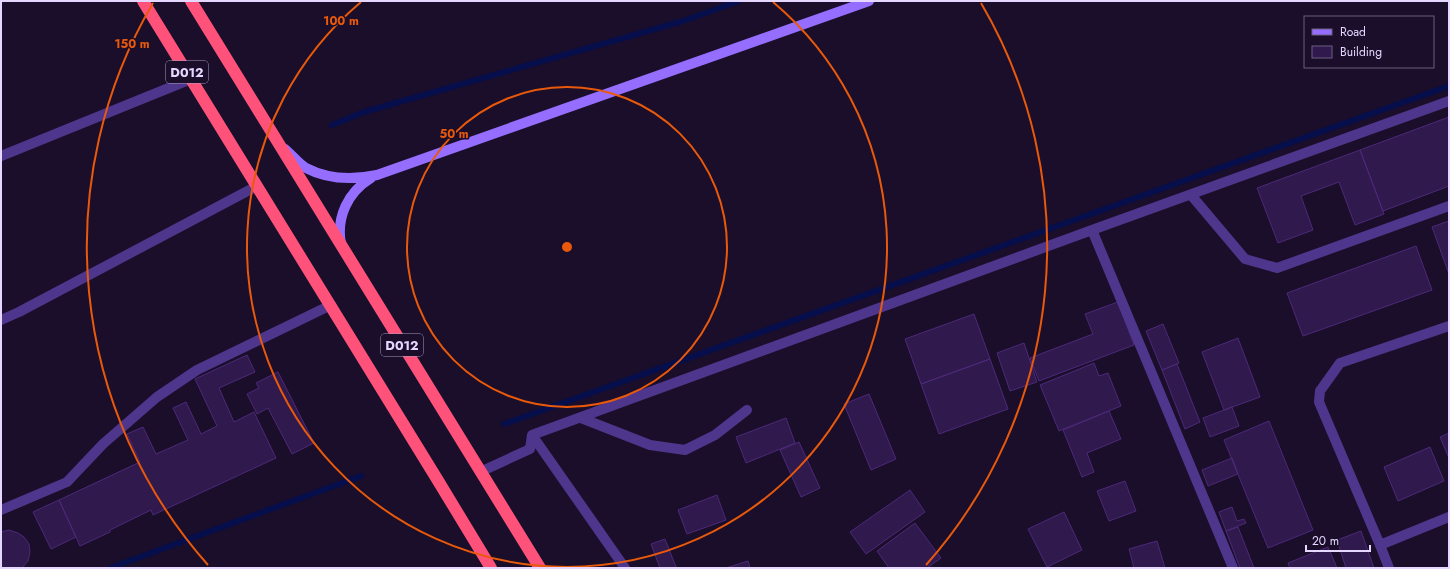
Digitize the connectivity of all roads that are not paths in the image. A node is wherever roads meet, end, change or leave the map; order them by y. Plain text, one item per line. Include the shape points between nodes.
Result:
1 (143, 1) edge
2 (191, 1) edge
3 (869, 1) edge
4 (191, 79) junction
5 (1449, 101) edge
6 (265, 122) junction
7 (1, 156) edge
8 (377, 175) junction
9 (257, 186) junction
10 (1191, 195) junction
11 (1449, 206) edge
12 (1092, 230) junction
13 (341, 246) junction
14 (331, 305) junction
15 (1, 320) edge
16 (1449, 326) edge
17 (747, 410) dead end
18 (581, 418) junction
19 (532, 435) junction
20 (480, 472) junction
21 (1, 510) edge
22 (1449, 517) edge
23 (1380, 545) junction
24 (491, 568) edge
25 (540, 568) edge
26 (625, 568) edge
27 (1233, 568) edge
28 (1389, 568) edge

1 - 4 highway, D012
2 - 6 highway, D012
3 - 8 street
4 - 7 street
4 - 9 highway, D012
5 - 10 street
6 - 8 street via 305,168 344,179
6 - 13 highway, D012
8 - 13 street via 365,182 348,199 342,218
9 - 14 highway, D012
9 - 15 street
10 - 11 street via 1245,259 1277,268
10 - 12 street
12 - 18 street
12 - 27 street
13 - 20 highway, D012
14 - 21 street via 197,370 157,398 103,444 67,482
14 - 24 highway, D012
16 - 23 street via 1340,363 1320,391 1319,402
17 - 18 street via 715,435 685,450 650,445
18 - 19 street
19 - 20 street via 530,450
19 - 26 street
20 - 25 highway, D012
22 - 23 street
23 - 28 street

